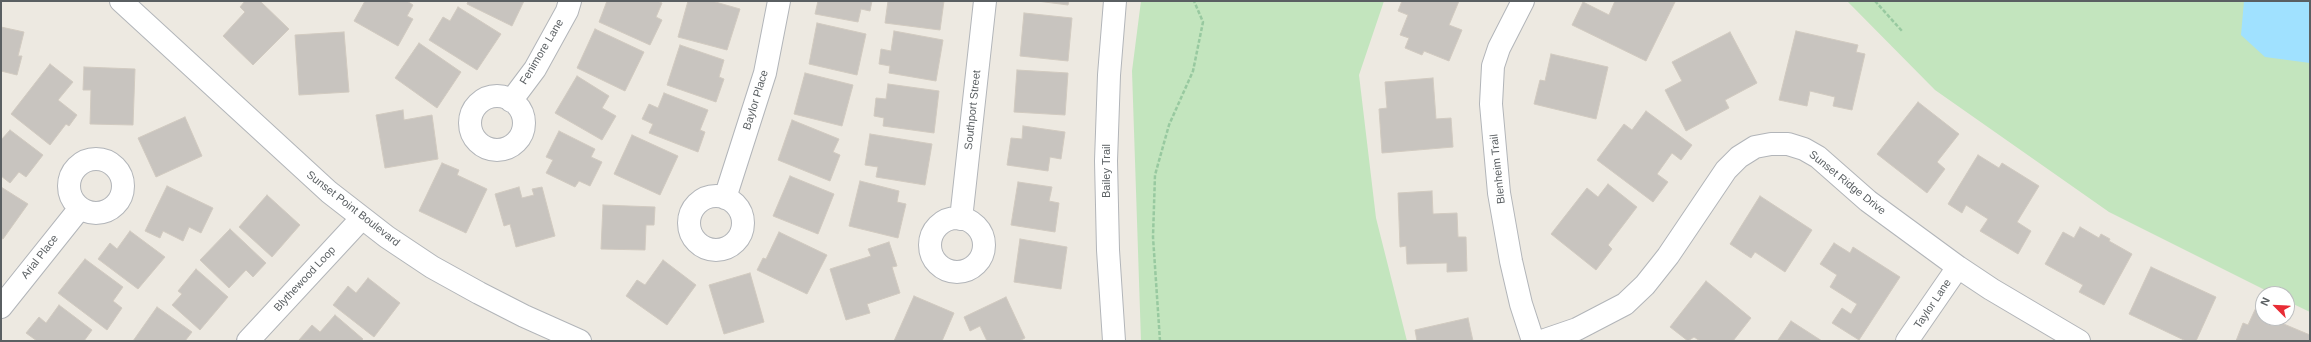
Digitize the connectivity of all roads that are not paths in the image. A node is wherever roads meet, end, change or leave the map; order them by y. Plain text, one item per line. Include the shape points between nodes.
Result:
1 (121, 1) edge
2 (570, 1) edge
3 (779, 1) edge
4 (985, 1) edge
5 (1116, 1) edge
6 (1523, 1) edge
7 (511, 101) dead end
8 (725, 198) dead end
9 (80, 208) dead end
10 (362, 218) junction
11 (961, 219) dead end
12 (1958, 267) junction
13 (1, 307) edge
14 (248, 341) edge
15 (580, 341) edge
16 (1114, 341) edge
17 (1533, 341) edge
18 (1542, 341) edge
19 (1908, 341) edge
20 (2079, 341) edge

1 - 10 street, Sunset Point Boulevard via 323,187
2 - 7 street, Fenimore Lane via 534,69
3 - 8 street, Baylor Place via 765,73
4 - 11 street, Southport Street
5 - 16 street, Bailey Trail via 1109,75 1106,161
6 - 17 street, Blenheim Trail via 1499,48 1493,66 1491,98 1501,200 1521,304
9 - 13 street, Arial Place
10 - 14 street, Blythewood Loop
10 - 15 street, Sunset Point Boulevard via 446,275 524,316
12 - 18 street, Sunset Ridge Drive via 1868,201 1818,157 1788,144 1771,144 1744,154 1726,170 1668,256 1645,285 1625,304 1577,329
12 - 19 street, Taylor Lane
12 - 20 street, Sunset Ridge Drive

